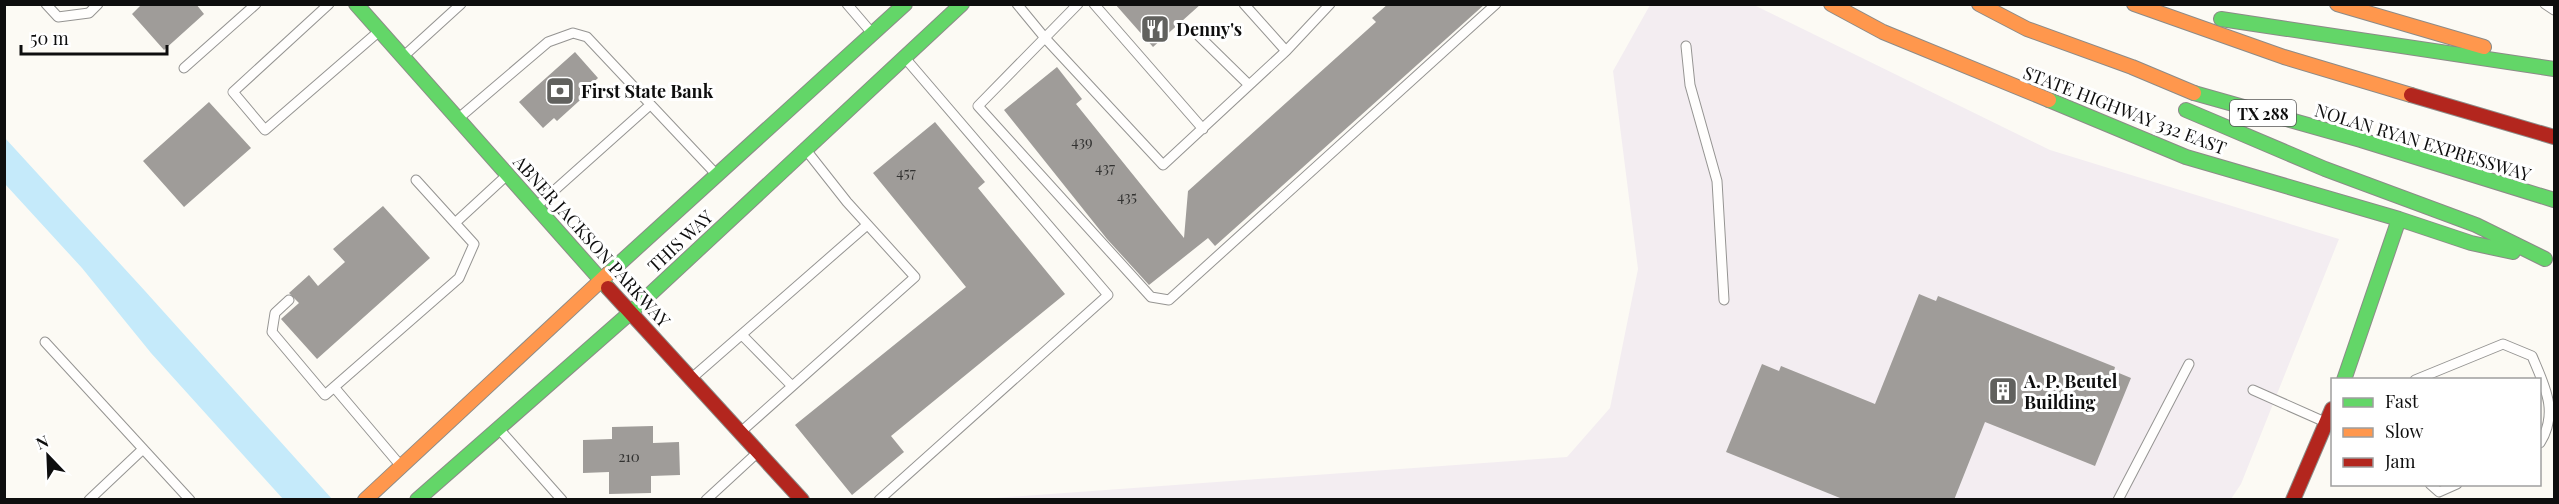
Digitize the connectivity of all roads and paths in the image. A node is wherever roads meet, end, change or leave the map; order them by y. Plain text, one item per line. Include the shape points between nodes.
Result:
1 (46, 4) edge
2 (98, 4) edge
3 (329, 4) edge
4 (356, 4) edge
5 (461, 4) edge
6 (847, 4) edge
7 (905, 4) edge
8 (963, 4) edge
9 (1017, 4) edge
10 (1078, 4) edge
11 (1094, 4) edge
12 (1244, 4) edge
13 (1496, 4) edge
14 (1831, 4) edge
15 (1979, 4) edge
16 (2337, 4) edge
17 (2545, 4) edge
18 (254, 5) edge
19 (1327, 6) edge
20 (2136, 6) edge
21 (2554, 9) edge
22 (2026, 29) junction
23 (380, 31) junction
24 (873, 33) junction
25 (1199, 36) dead end
26 (1045, 39) junction
27 (1686, 46) dead end
28 (1286, 51) junction
29 (403, 57) junction
30 (904, 58) junction
31 (184, 68) dead end
32 (2554, 68) edge
33 (2116, 76) dead end
34 (1249, 86) junction
35 (650, 105) junction
36 (2177, 106) dead end
37 (458, 119) junction
38 (1203, 129) junction
39 (2554, 137) edge
40 (802, 145) junction
41 (508, 175) junction
42 (717, 175) junction
43 (416, 180) dead end
44 (2554, 200) edge
45 (536, 206) junction
46 (2399, 219) junction
47 (455, 223) junction
48 (867, 225) junction
49 (2550, 260) edge
50 (601, 280) junction
51 (289, 300) dead end
52 (1725, 300) dead end
53 (631, 312) junction
54 (742, 335) junction
55 (45, 342) dead end
56 (2189, 364) dead end
57 (692, 378) junction
58 (2345, 378) edge
59 (2420, 378) edge
60 (792, 386) junction
61 (334, 387) junction
62 (2253, 390) dead end
63 (2331, 412) edge
64 (2327, 423) junction
65 (499, 428) junction
66 (741, 432) junction
67 (2541, 441) edge
68 (143, 449) junction
69 (758, 452) junction
70 (402, 466) junction
71 (2432, 486) edge
72 (2452, 486) edge
73 (88, 500) edge
74 (190, 500) edge
75 (365, 500) edge
76 (417, 500) edge
77 (562, 500) edge
78 (706, 500) edge
79 (802, 500) edge
80 (879, 500) edge
81 (2118, 500) edge
82 (2293, 500) edge

1 - 2 lane via 58,17 89,13
3 - 23 lane via 234,92 265,130
4 - 23 main road, ABNER JACKSON PARKWAY
5 - 29 lane
6 - 24 lane
7 - 24 main road, THIS WAY
8 - 30 main road, THIS WAY
9 - 26 lane
10 - 26 lane
11 - 38 lane
12 - 28 lane
13 - 26 lane via 1168,300 1151,297 978,106
14 - 46 main road, STATE HIGHWAY 332 EAST via 1883,32 2186,157
15 - 22 main road, NOLAN RYAN EXPRESSWAY / TX 288
16 - 32 main road
17 - 21 lane
18 - 31 lane
19 - 28 lane
20 - 32 main road
20 - 39 main road via 2284,57
22 - 33 main road
22 - 44 main road, NOLAN RYAN EXPRESSWAY / TX 288 via 2202,96
23 - 29 main road, ABNER JACKSON PARKWAY
24 - 42 main road, THIS WAY via 781,123
25 - 34 lane
26 - 38 lane via 1163,165
27 - 52 lane via 1690,85 1717,181
28 - 34 lane
29 - 37 main road, ABNER JACKSON PARKWAY
30 - 40 main road, THIS WAY
30 - 80 lane via 1108,295
34 - 38 lane
35 - 37 lane via 586,37 573,33 548,42
35 - 42 lane
35 - 45 lane
36 - 49 main road via 2325,169 2476,225
37 - 41 main road, ABNER JACKSON PARKWAY
40 - 48 lane
40 - 53 main road, THIS WAY
41 - 45 main road, ABNER JACKSON PARKWAY
41 - 47 lane
42 - 50 main road, THIS WAY
43 - 47 lane
45 - 50 main road, ABNER JACKSON PARKWAY
46 - 49 main road, STATE HIGHWAY 332 EAST via 2471,243
46 - 58 main road
47 - 61 lane via 474,244 459,278
48 - 54 lane
48 - 60 lane via 915,277
50 - 53 main road, ABNER JACKSON PARKWAY
50 - 70 main road, THIS WAY
51 - 61 lane via 274,313 272,332 325,395
53 - 57 main road, ABNER JACKSON PARKWAY
53 - 65 main road, THIS WAY
54 - 57 lane
54 - 60 lane
55 - 68 lane
56 - 81 lane
57 - 66 main road, ABNER JACKSON PARKWAY
59 - 67 lane via 2503,344 2532,356 2550,398 2548,430
60 - 66 lane
61 - 70 lane
62 - 64 lane
63 - 64 main road
64 - 82 main road
65 - 76 main road, THIS WAY
65 - 77 lane
66 - 69 main road, ABNER JACKSON PARKWAY
68 - 73 lane
68 - 74 lane
69 - 78 lane
69 - 79 main road, ABNER JACKSON PARKWAY
70 - 75 main road, THIS WAY
71 - 72 lane via 2439,492

